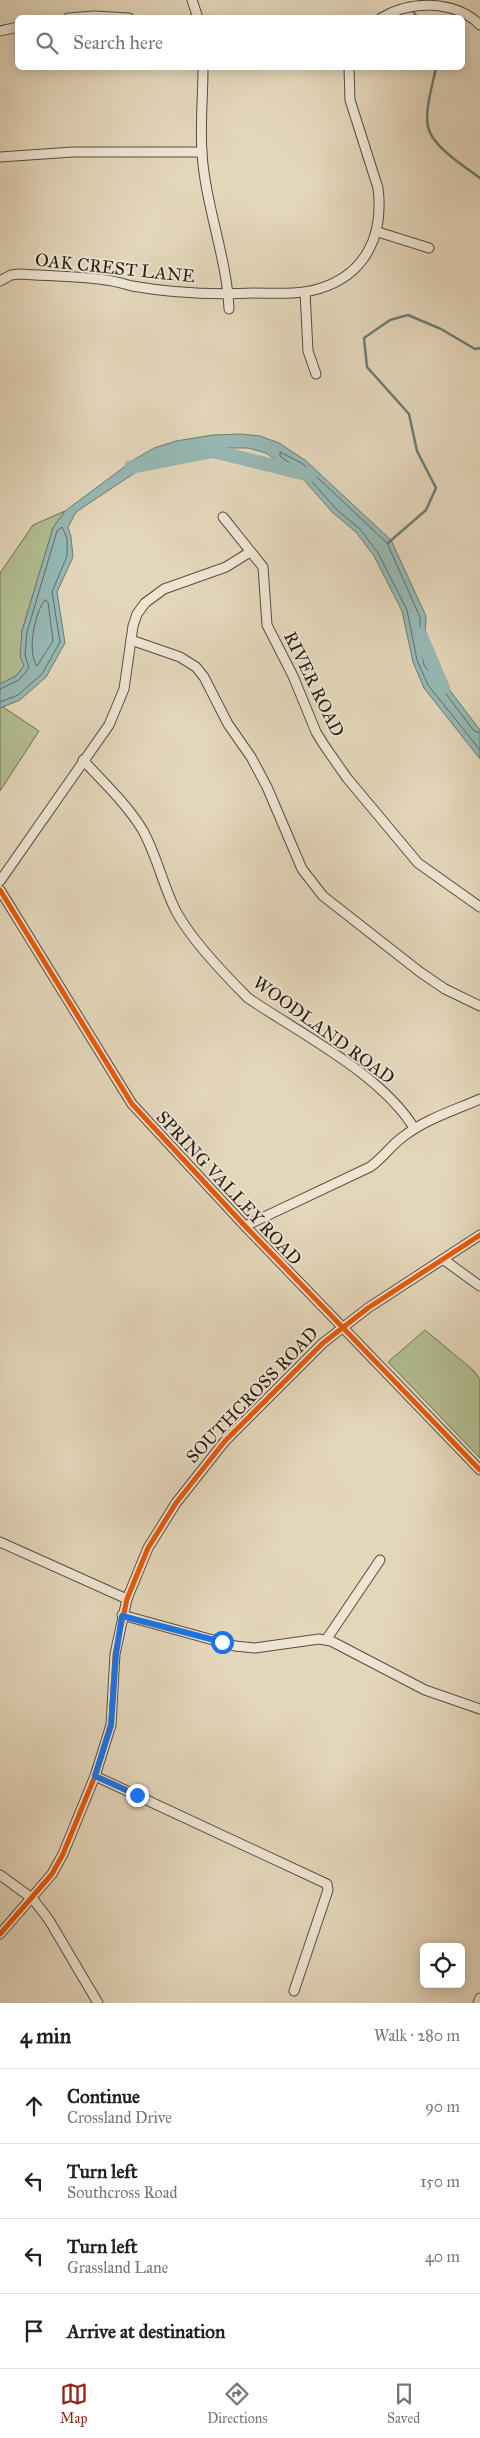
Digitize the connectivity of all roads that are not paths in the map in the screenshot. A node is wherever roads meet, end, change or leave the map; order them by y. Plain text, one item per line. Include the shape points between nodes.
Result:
1 (192, 0) edge
2 (197, 15) edge
3 (386, 15) edge
4 (480, 26) edge
5 (15, 28) edge
6 (0, 31) edge
7 (203, 70) edge
8 (349, 70) edge
9 (202, 152) junction
10 (0, 157) edge
11 (378, 232) junction
12 (429, 248) dead end
13 (0, 281) edge
14 (305, 292) junction
15 (228, 294) junction
16 (229, 309) dead end
17 (316, 374) dead end
18 (223, 517) dead end
19 (250, 552) junction
20 (131, 640) junction
21 (83, 760) junction
22 (0, 881) edge
23 (0, 890) edge
24 (480, 907) edge
25 (480, 1006) edge
26 (480, 1099) edge
27 (414, 1128) junction
28 (245, 1226) junction
29 (480, 1235) edge
30 (444, 1260) junction
31 (480, 1286) edge
32 (342, 1327) junction
33 (480, 1470) edge
34 (0, 1542) edge
35 (380, 1560) dead end
36 (127, 1599) junction
37 (122, 1616) junction
38 (326, 1640) junction
39 (480, 1709) edge
40 (95, 1776) junction
41 (0, 1875) edge
42 (32, 1899) junction
43 (0, 1934) edge
44 (294, 1991) dead end
45 (480, 1998) edge
46 (96, 2002) edge
47 (478, 2003) edge

1 - 2 street
3 - 4 street via 421,2 454,7
5 - 6 street
7 - 9 street, OAK CREST LANE
8 - 11 street via 350,100 378,188
9 - 10 street via 73,152
9 - 15 street, OAK CREST LANE
11 - 12 street
11 - 14 street via 365,256 346,276 333,284
13 - 15 street, OAK CREST LANE via 19,274 95,278 131,286
14 - 15 street
14 - 17 street via 308,350
15 - 16 street, OAK CREST LANE
18 - 19 street, RIVER ROAD
19 - 20 street via 226,567 164,589 145,603 137,614
19 - 24 street, RIVER ROAD via 263,567 267,625 294,676 324,745 347,778 418,863
20 - 21 street via 124,689 116,711
20 - 25 street via 180,658 196,667 204,677 228,724 267,787 302,869 323,896 420,972
21 - 22 street
21 - 27 street, WOODLAND ROAD via 136,820 149,843 177,913 238,987 248,998 356,1070 405,1113
23 - 28 street, SPRING VALLEY ROAD via 132,1104
26 - 27 street
27 - 28 street via 384,1158 370,1167
28 - 32 street, SPRING VALLEY ROAD
29 - 30 street, SOUTHCROSS ROAD
30 - 31 street
30 - 32 street, SOUTHCROSS ROAD
32 - 33 street, SPRING VALLEY ROAD
32 - 36 street, SOUTHCROSS ROAD via 265,1400 204,1466 161,1525 136,1573
34 - 36 street
35 - 38 street
36 - 37 street, SOUTHCROSS ROAD
37 - 38 street via 235,1646 269,1647
37 - 40 street, SOUTHCROSS ROAD via 111,1725
38 - 39 street via 424,1690
40 - 42 street, SOUTHCROSS ROAD via 63,1854
40 - 44 street via 327,1884 328,1890
41 - 42 street
42 - 43 street, SOUTHCROSS ROAD
42 - 46 street via 49,1920
45 - 47 street

